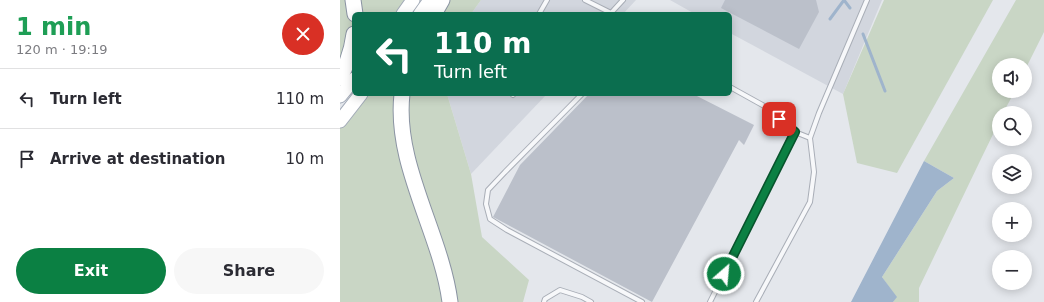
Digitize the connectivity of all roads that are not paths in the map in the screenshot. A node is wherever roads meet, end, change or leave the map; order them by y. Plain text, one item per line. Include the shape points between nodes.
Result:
1 (353, 0) edge
2 (413, 0) edge
3 (430, 0) edge
4 (442, 0) edge
5 (547, 0) edge
6 (585, 0) edge
7 (623, 0) edge
8 (867, 0) edge
9 (355, 12) edge
10 (404, 12) edge
11 (421, 12) edge
12 (435, 12) edge
13 (540, 12) edge
14 (608, 12) edge
15 (611, 12) edge
16 (352, 46) edge
17 (340, 78) edge
18 (352, 81) edge
19 (732, 88) edge
20 (340, 96) edge
21 (359, 96) edge
22 (402, 96) edge
23 (580, 96) edge
24 (340, 120) edge
25 (795, 132) junction
26 (810, 138) junction
27 (450, 302) edge
28 (544, 302) edge
29 (591, 302) edge
30 (642, 302) edge
31 (710, 302) edge
32 (756, 302) edge

1 - 9 highway
2 - 10 main road
3 - 11 main road
4 - 12 highway
5 - 13 lane
6 - 14 lane
7 - 15 lane
8 - 26 lane
16 - 17 highway
18 - 20 main road
19 - 25 lane via 766,107
21 - 24 main road
22 - 27 highway via 401,114 406,150 447,283
23 - 30 lane via 488,190 486,204 490,219
25 - 26 lane
25 - 31 lane
26 - 32 lane via 814,172 810,202
28 - 29 lane via 560,290

